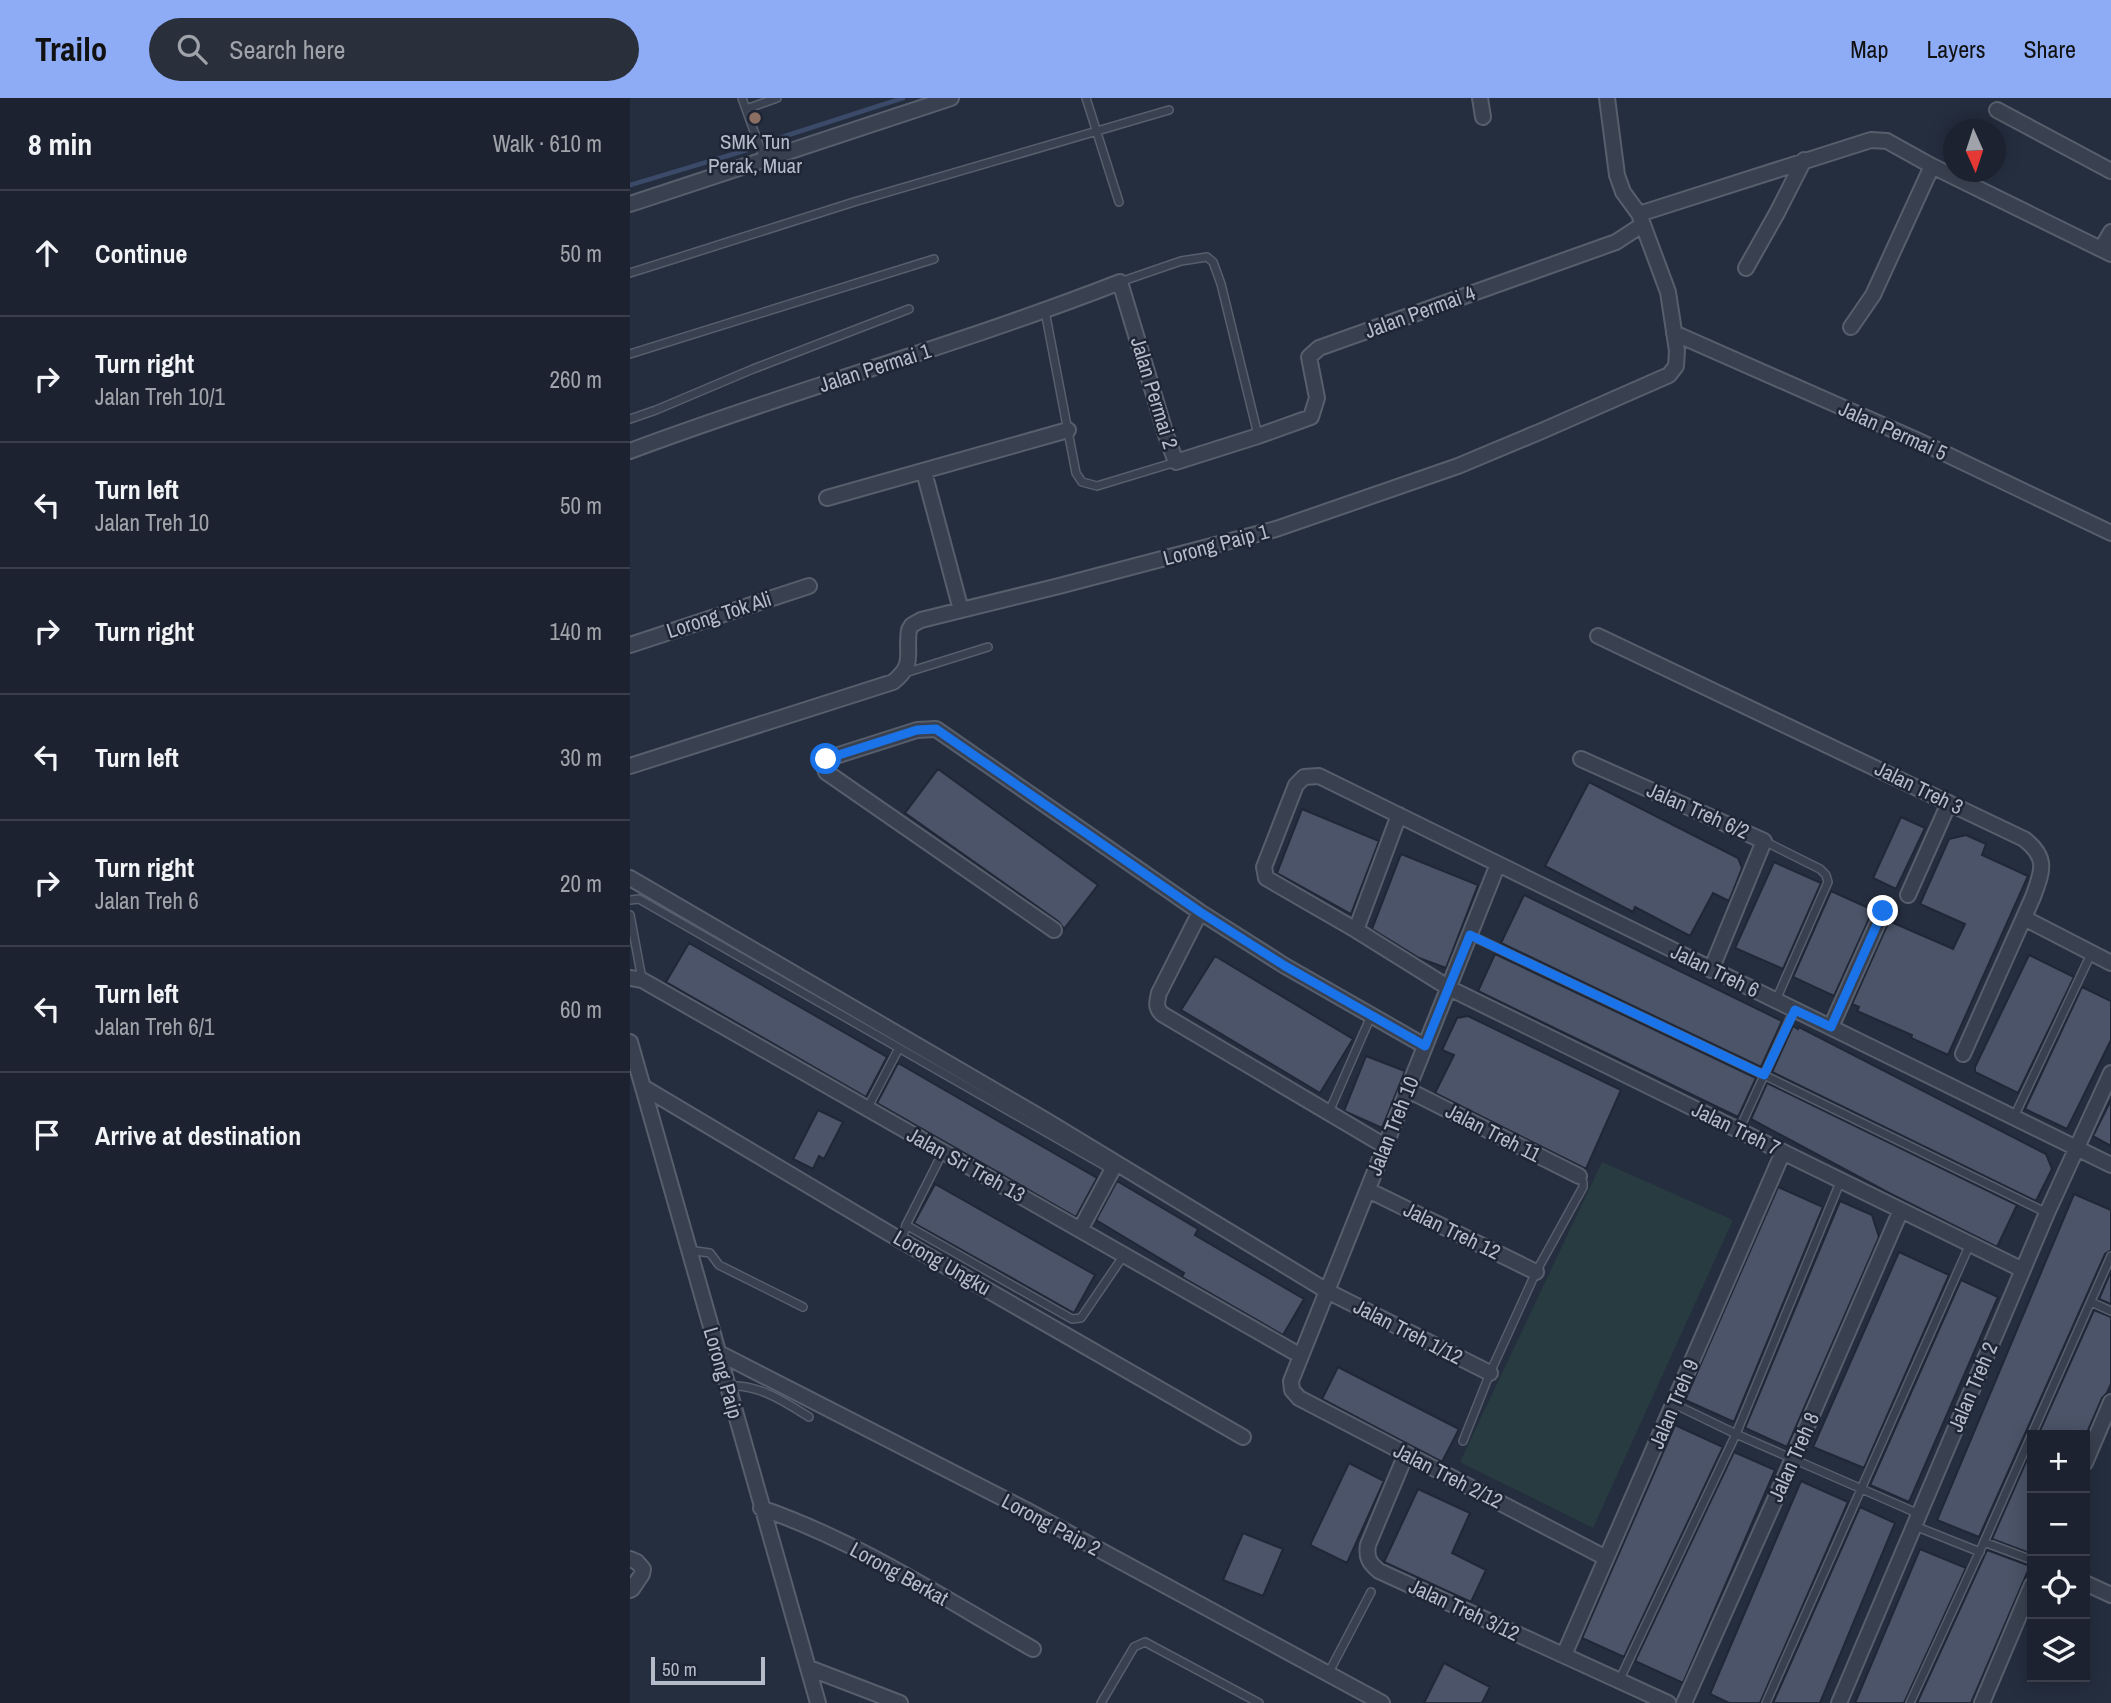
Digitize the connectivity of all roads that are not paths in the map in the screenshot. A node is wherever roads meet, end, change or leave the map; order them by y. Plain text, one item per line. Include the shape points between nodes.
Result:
1 (742, 98) edge
2 (777, 98) edge
3 (951, 98) edge
4 (1086, 98) edge
5 (1480, 98) edge
6 (1607, 98) edge
7 (746, 109) junction
8 (1169, 110) dead end
9 (1997, 110) dead end
10 (1483, 117) dead end
11 (1098, 131) junction
12 (764, 159) junction
13 (1804, 160) junction
14 (1932, 166) junction
15 (2111, 171) edge
16 (1119, 202) dead end
17 (630, 204) edge
18 (1640, 219) junction
19 (2111, 232) edge
20 (2106, 251) edge
21 (934, 259) dead end
22 (1746, 268) dead end
23 (630, 273) edge
24 (1120, 282) junction
25 (909, 309) dead end
26 (1045, 311) junction
27 (1851, 327) dead end
28 (1674, 333) junction
29 (630, 354) edge
30 (630, 419) edge
31 (1068, 430) junction
32 (1258, 436) junction
33 (630, 451) edge
34 (1176, 462) junction
35 (924, 471) junction
36 (827, 498) dead end
37 (2111, 533) edge
38 (809, 586) dead end
39 (961, 610) junction
40 (1598, 636) dead end
41 (630, 645) edge
42 (988, 647) dead end
43 (904, 674) junction
44 (1581, 759) dead end
45 (630, 766) edge
46 (1949, 803) junction
47 (1399, 815) junction
48 (1764, 841) junction
49 (1498, 864) junction
50 (630, 878) edge
51 (1266, 878) joint
52 (1908, 895) dead end
53 (630, 900) edge
54 (1883, 911) dead end
55 (1200, 912) junction
56 (630, 915) edge
57 (2024, 918) junction
58 (1054, 930) dead end
59 (1356, 930) junction
60 (1470, 935) junction
61 (2091, 953) junction
62 (2111, 963) edge
63 (1711, 970) junction
64 (636, 979) edge
65 (1448, 988) junction
66 (1776, 1000) junction
67 (1795, 1010) junction
68 (1371, 1015) junction
69 (1831, 1027) junction
70 (630, 1042) edge
71 (1425, 1046) junction
72 (899, 1048) junction
73 (1963, 1054) dead end
74 (2111, 1073) edge
75 (1764, 1075) junction
76 (643, 1087) junction
77 (1408, 1090) junction
78 (867, 1109) junction
79 (1329, 1112) junction
80 (2014, 1117) junction
81 (1739, 1130) junction
82 (1385, 1146) junction
83 (2076, 1148) junction
84 (943, 1152) junction
85 (1783, 1152) junction
86 (2111, 1165) edge
87 (1114, 1167) junction
88 (1579, 1176) joint
89 (1841, 1180) junction
90 (1368, 1190) junction
91 (1901, 1210) junction
92 (2047, 1213) junction
93 (906, 1225) junction
94 (1080, 1230) junction
95 (902, 1241) junction
96 (1970, 1244) junction
97 (688, 1250) junction
98 (1124, 1255) junction
99 (2111, 1256) edge
100 (2023, 1270) junction
101 (1536, 1272) junction
102 (1327, 1291) junction
103 (2091, 1302) junction
104 (803, 1307) dead end
105 (2111, 1311) edge
106 (717, 1352) junction
107 (1301, 1356) junction
108 (1490, 1373) junction
109 (727, 1386) junction
110 (1292, 1390) joint
111 (2111, 1402) edge
112 (1674, 1404) junction
113 (809, 1417) dead end
114 (1736, 1434) junction
115 (1243, 1437) dead end
116 (1463, 1441) dead end
117 (2090, 1451) edge
118 (1406, 1454) junction
119 (1793, 1458) junction
120 (1862, 1488) junction
121 (761, 1508) junction
122 (1917, 1520) junction
123 (1984, 1542) junction
124 (1980, 1552) junction
125 (1606, 1558) junction
126 (2027, 1558) edge
127 (630, 1559) edge
128 (2090, 1585) edge
129 (630, 1590) edge
130 (1371, 1592) dead end
131 (2111, 1595) edge
132 (2027, 1597) edge
133 (1033, 1649) dead end
134 (1564, 1656) junction
135 (809, 1668) junction
136 (1327, 1675) junction
137 (1619, 1681) junction
138 (818, 1703) edge
139 (900, 1703) edge
140 (1101, 1703) edge
141 (1259, 1703) edge
142 (1382, 1703) edge
143 (1668, 1703) edge
144 (1684, 1703) edge
145 (1766, 1703) edge
146 (1839, 1703) edge
147 (1910, 1703) edge
148 (1982, 1703) edge

1 - 7 lane
2 - 7 lane
3 - 12 street
4 - 11 lane
5 - 10 street
6 - 18 street, Lorong Paip 1 via 1617,175
7 - 12 lane
8 - 11 lane
9 - 15 street
11 - 16 lane
11 - 23 lane
12 - 17 street
13 - 14 street via 1882,139
13 - 18 street
13 - 22 street
14 - 20 street
14 - 27 street via 1872,295
18 - 28 street, Lorong Paip 1 via 1668,292
18 - 32 street, Jalan Permai 4 via 1616,242 1319,348 1309,356 1317,398 1311,417
19 - 20 street
21 - 29 lane
24 - 26 street, Jalan Permai 1
24 - 32 lane via 1181,261 1207,257 1213,262
24 - 34 street, Jalan Permai 2
25 - 30 lane
26 - 31 lane
26 - 33 street, Jalan Permai 1
28 - 37 street, Jalan Permai 5 via 1923,443
28 - 39 street, Lorong Paip 1 via 1676,366 1669,375 1458,466 1276,529
31 - 34 lane via 1082,482 1097,485
31 - 35 street
32 - 34 street, Jalan Permai 2
35 - 36 street
35 - 39 street
38 - 41 street, Lorong Tok Ali
39 - 43 street, Lorong Paip 1 via 912,625
40 - 46 street, Jalan Treh 3
42 - 43 lane
43 - 45 street via 880,687
44 - 48 street, Jalan Treh 6/2
46 - 52 street
46 - 57 street, Jalan Treh 3 via 2036,848 2042,873
47 - 49 street, Jalan Treh 6
47 - 51 street, Jalan Treh 6 via 1319,776 1304,777 1296,785 1264,867
47 - 59 street
48 - 63 street, Jalan Treh 6/2
48 - 66 lane via 1820,869 1828,882
49 - 60 street, Jalan Treh 10
49 - 63 street, Jalan Treh 6
50 - 87 street, Jalan Treh 1/12
51 - 59 street, Jalan Treh 7
53 - 72 lane via 639,899
54 - 69 street
55 - 58 street via 936,729 917,730 832,756 823,763 826,772
55 - 68 street
55 - 79 street via 1159,993 1157,1009
56 - 64 lane
57 - 61 street
57 - 73 street, Jalan Treh 3
59 - 65 street, Jalan Treh 7
60 - 65 street, Jalan Treh 10
60 - 75 lane
61 - 62 street
61 - 80 lane
63 - 66 street, Jalan Treh 6
64 - 78 street, Jalan Sri Treh 13
65 - 71 street, Jalan Treh 10
65 - 81 street, Jalan Treh 7
66 - 67 street, Jalan Treh 6
67 - 69 street, Jalan Treh 6
67 - 75 lane
68 - 71 street
68 - 79 lane
69 - 80 street, Jalan Treh 6
70 - 76 street, Lorong Paip
71 - 77 street, Jalan Treh 10
72 - 78 lane
72 - 87 lane
74 - 83 street, Jalan Treh 2
75 - 81 lane
75 - 92 lane
76 - 95 street, Lorong Ungku
76 - 97 street, Lorong Paip
77 - 82 street, Jalan Treh 10
77 - 88 street, Jalan Treh 11
78 - 84 street, Jalan Sri Treh 13
79 - 82 street
80 - 83 street, Jalan Treh 6
81 - 85 street, Jalan Treh 7
82 - 90 street, Jalan Treh 10
83 - 86 street, Jalan Treh 6
83 - 92 street, Jalan Treh 2
84 - 93 lane
84 - 94 street, Jalan Sri Treh 13
85 - 89 street, Jalan Treh 7
85 - 112 street, Jalan Treh 9
87 - 94 street
87 - 102 street, Jalan Treh 1/12
88 - 101 lane via 1583,1187
89 - 91 street, Jalan Treh 7
89 - 114 lane
90 - 101 street, Jalan Treh 12
90 - 102 street, Jalan Treh 10
91 - 96 street, Jalan Treh 7
91 - 119 street, Jalan Treh 8
92 - 100 street, Jalan Treh 2
93 - 95 lane
93 - 98 lane via 1077,1320
94 - 98 street, Jalan Sri Treh 13
95 - 115 street, Lorong Ungku
96 - 100 street, Jalan Treh 7
96 - 120 lane
97 - 104 lane via 710,1253 719,1265
97 - 106 street, Lorong Paip
98 - 107 street, Jalan Sri Treh 13
99 - 103 lane
100 - 122 street, Jalan Treh 2
101 - 108 lane
102 - 107 street, Jalan Treh 10
102 - 108 street, Jalan Treh 1/12
103 - 105 lane
103 - 123 lane
106 - 109 street, Lorong Paip
106 - 136 street, Lorong Paip 2 via 1026,1510
107 - 110 street, Jalan Treh 10
108 - 116 lane
109 - 113 lane via 779,1398
109 - 121 street, Lorong Paip
110 - 118 street, Jalan Treh 2/12 via 1299,1398
111 - 117 street
112 - 114 lane
112 - 125 street, Jalan Treh 9
114 - 119 lane
114 - 137 lane
118 - 125 street, Jalan Treh 2/12
118 - 134 street, Jalan Treh 3/12 via 1368,1545 1370,1563
119 - 120 lane
119 - 144 street, Jalan Treh 8
120 - 122 lane
120 - 145 lane
121 - 133 street, Lorong Berkat via 812,1527 890,1567
121 - 135 street, Lorong Paip
122 - 124 lane
122 - 146 street, Jalan Treh 2
123 - 124 lane
123 - 126 lane
124 - 147 lane
125 - 134 street, Jalan Treh 9
127 - 129 street via 643,1569
128 - 131 street
130 - 136 lane
132 - 148 street
134 - 137 street, Jalan Treh 3/12
135 - 138 street, Lorong Paip
135 - 139 street
136 - 142 street, Lorong Paip 2
137 - 143 street, Jalan Treh 3/12
140 - 141 lane via 1134,1647 1145,1642

